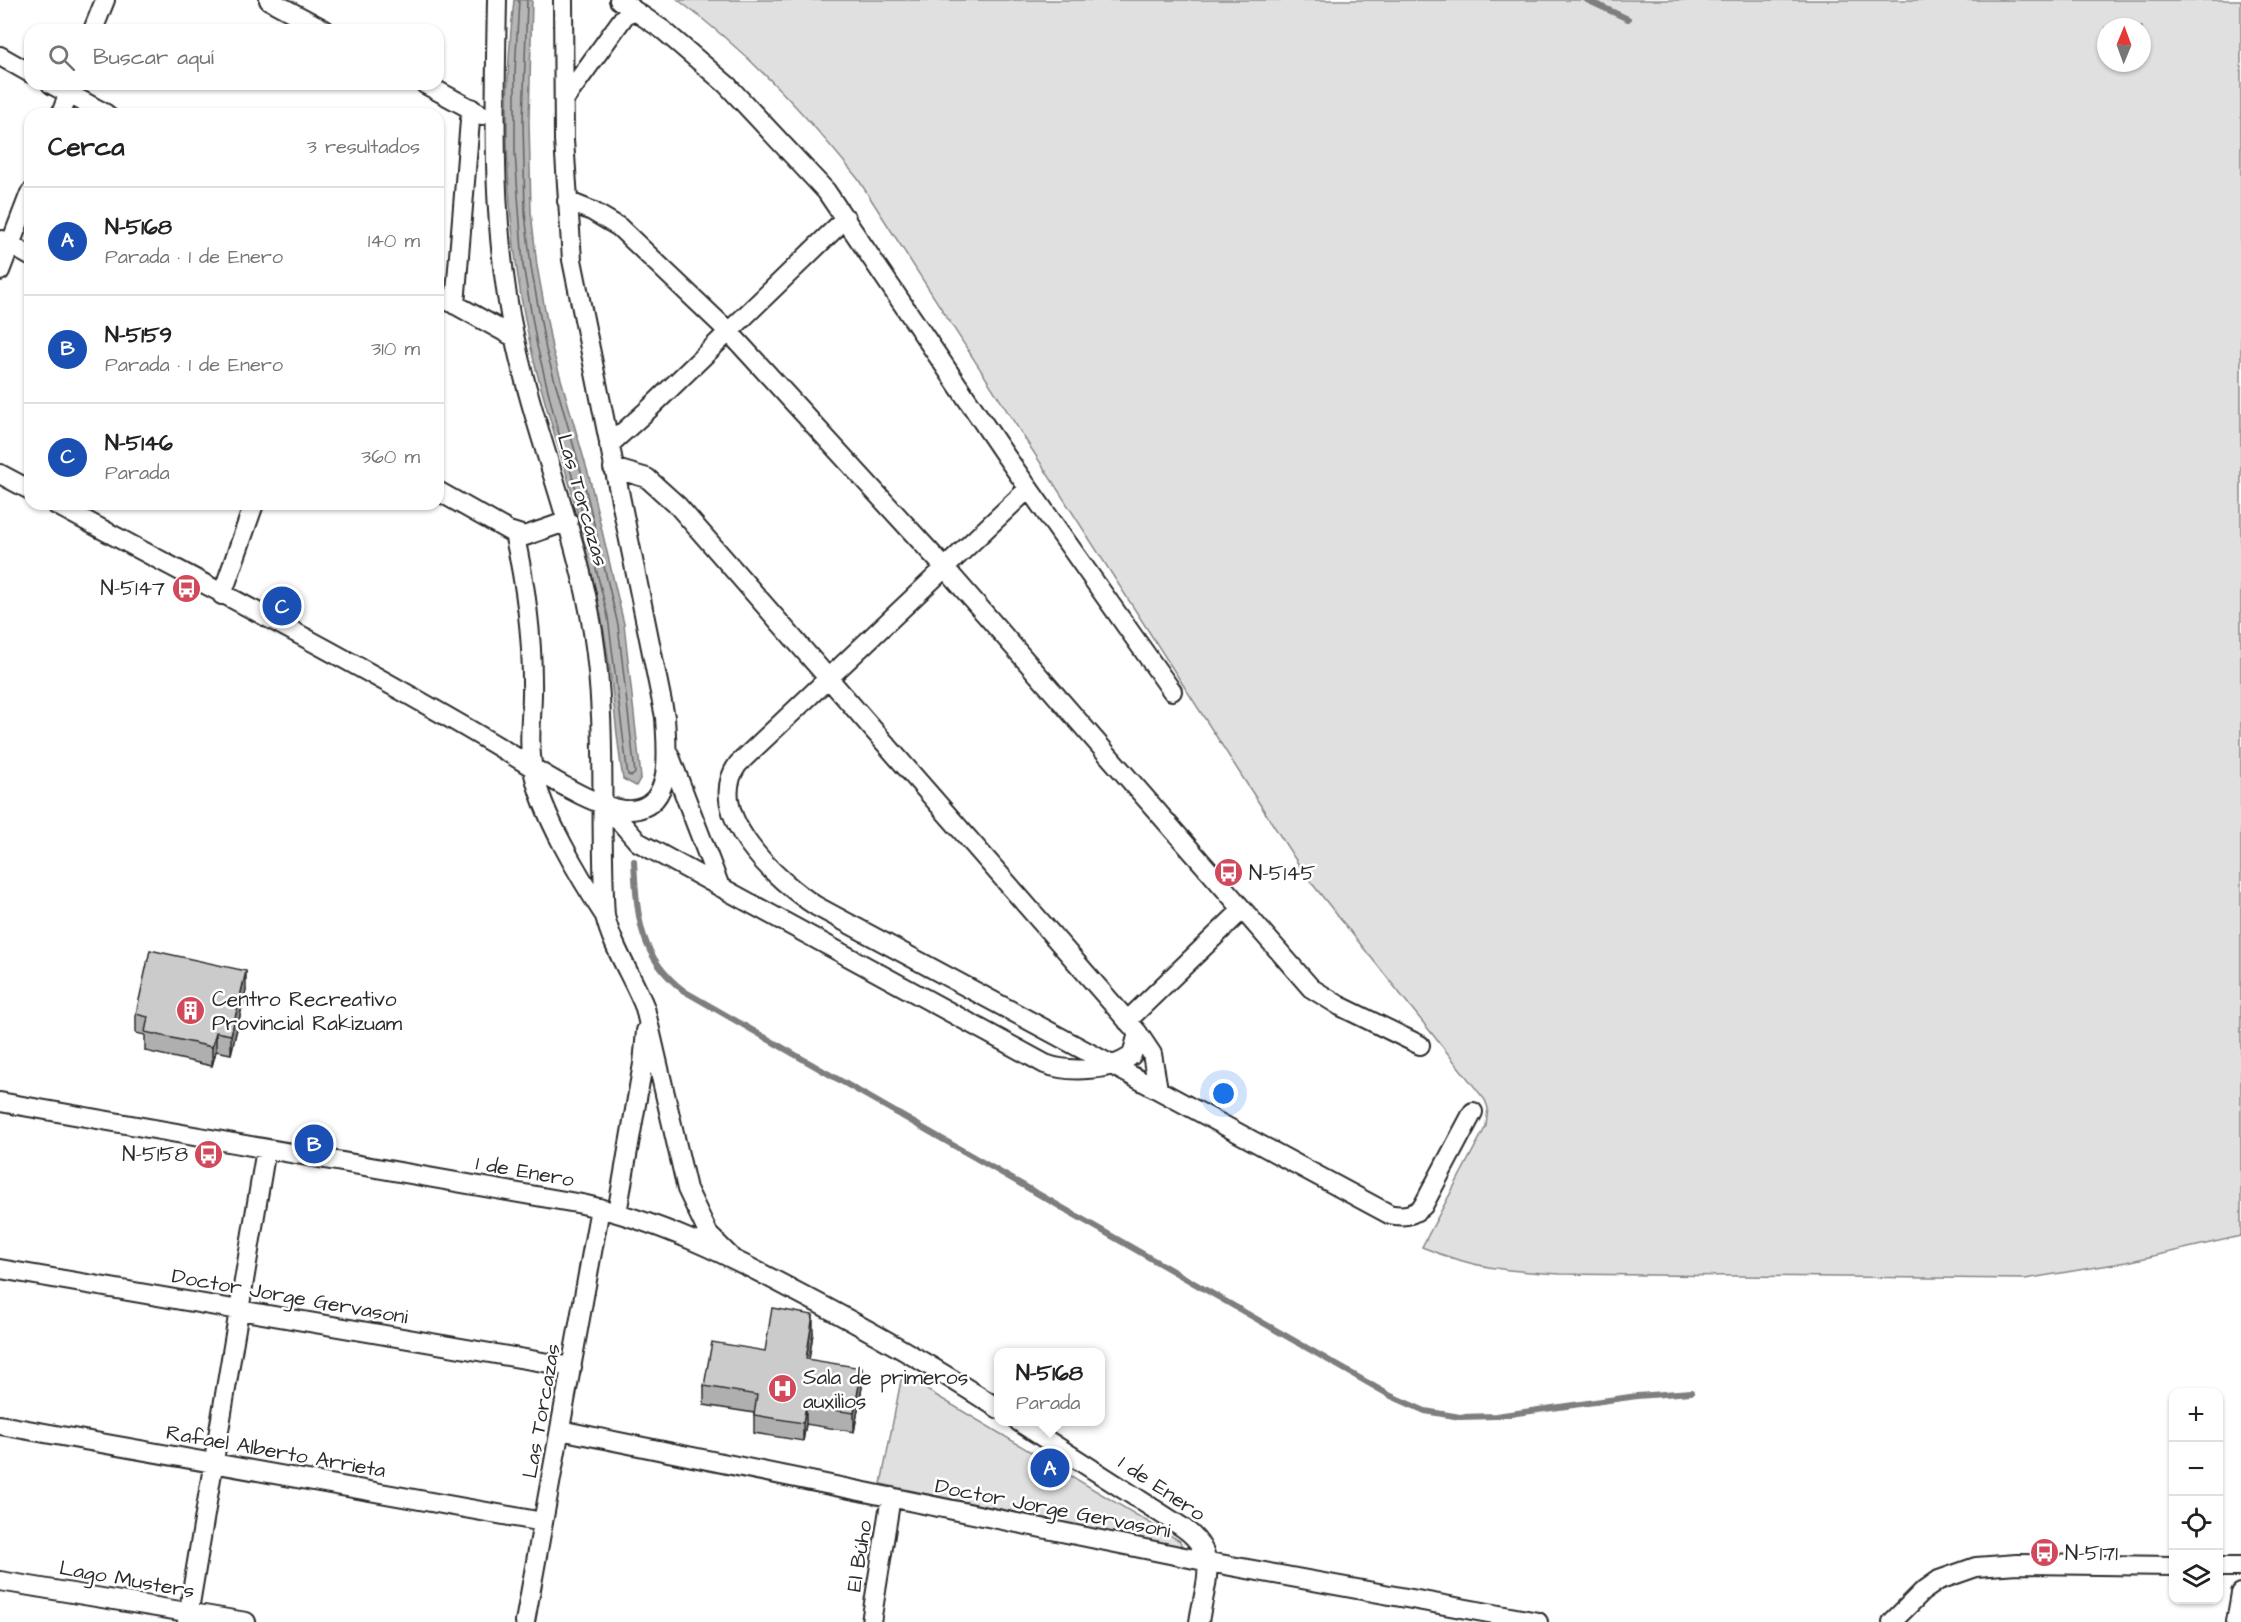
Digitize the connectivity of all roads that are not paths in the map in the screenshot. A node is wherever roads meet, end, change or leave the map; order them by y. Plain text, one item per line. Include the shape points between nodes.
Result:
1 (105, 0) edge
2 (269, 0) edge
3 (497, 0) edge
4 (563, 0) edge
5 (625, 4) edge
6 (95, 24) edge
7 (314, 24) edge
8 (0, 56) edge
9 (24, 70) edge
10 (70, 90) edge
11 (71, 90) edge
12 (436, 90) edge
13 (564, 100) junction
14 (63, 108) edge
15 (97, 108) edge
16 (471, 108) junction
17 (495, 122) junction
18 (567, 201) junction
19 (24, 205) edge
20 (846, 218) junction
21 (5, 241) edge
22 (24, 252) edge
23 (0, 271) edge
24 (444, 298) edge
25 (455, 304) junction
26 (729, 332) junction
27 (514, 337) junction
28 (609, 445) junction
29 (613, 468) junction
30 (0, 474) edge
31 (24, 487) edge
32 (1028, 489) junction
33 (444, 494) edge
34 (66, 510) edge
35 (252, 510) edge
36 (568, 520) junction
37 (514, 533) junction
38 (945, 568) junction
39 (222, 595) junction
40 (828, 678) junction
41 (1172, 691) dead end
42 (666, 748) junction
43 (532, 767) junction
44 (605, 804) junction
45 (720, 887) junction
46 (1242, 910) junction
47 (605, 916) junction
48 (645, 1008) junction
49 (1132, 1027) junction
50 (1420, 1045) dead end
51 (1112, 1065) junction
52 (1158, 1089) junction
53 (0, 1102) edge
54 (1473, 1112) dead end
55 (266, 1149) junction
56 (609, 1210) junction
57 (730, 1256) junction
58 (0, 1269) edge
59 (239, 1310) junction
60 (572, 1367) junction
61 (994, 1405) edge
62 (0, 1425) edge
63 (1025, 1426) edge
64 (560, 1430) junction
65 (213, 1463) junction
66 (891, 1497) junction
67 (543, 1522) junction
68 (1209, 1562) junction
69 (2169, 1566) edge
70 (2223, 1567) edge
71 (2241, 1567) edge
72 (0, 1581) edge
73 (2241, 1593) edge
74 (188, 1617) edge
75 (1528, 1621) edge
76 (246, 1622) edge
77 (525, 1622) edge
78 (871, 1622) edge
79 (1199, 1622) edge
80 (1892, 1622) edge
81 (2236, 1622) edge

1 - 6 street
2 - 7 street
3 - 17 street, Las Torcazas
4 - 13 street
5 - 13 street
5 - 20 street via 687,49 727,85 807,169
8 - 9 street
10 - 14 street
11 - 15 street
12 - 16 street
13 - 18 street
16 - 17 street
16 - 25 street
17 - 27 street, Las Torcazas via 500,253
18 - 26 street via 619,227
18 - 28 street via 581,310
19 - 21 street
20 - 26 street
20 - 32 street
21 - 22 street
21 - 23 street
24 - 25 street
25 - 27 street
26 - 28 street
26 - 38 street
27 - 36 street, Las Torcazas
28 - 29 street
29 - 40 street via 648,478 668,495
29 - 42 street via 661,696
30 - 31 street
32 - 38 street
32 - 41 street
33 - 37 street
34 - 39 street
35 - 39 street
36 - 37 street via 525,536
36 - 44 street, Las Torcazas via 600,678
37 - 43 street via 525,582 532,680
38 - 40 street
38 - 46 street
39 - 43 street
40 - 49 street
40 - 51 street via 731,773 731,809 760,859 796,894 816,906
42 - 44 street via 664,778 653,802 627,811
42 - 45 street
43 - 44 street
43 - 47 street via 537,789 580,879
44 - 45 street via 638,842
44 - 47 street, Las Torcazas
45 - 51 street via 1045,1064 1063,1068
46 - 49 street
46 - 50 street via 1311,988
47 - 48 street, Las Torcazas via 609,933
48 - 56 street, Las Torcazas via 643,1064
48 - 57 street, Las Torcazas via 687,1189 709,1235
49 - 51 street via 1132,1055
49 - 52 street via 1152,1054
51 - 52 street
52 - 54 street via 1397,1216 1416,1213 1423,1206
53 - 55 street, 1 de Enero
55 - 56 street, 1 de Enero
55 - 59 street
56 - 57 street, 1 de Enero
56 - 60 street, Las Torcazas
57 - 61 street, 1 de Enero via 878,1335
58 - 59 street, Doctor Jorge Gervasoni
59 - 60 street, Doctor Jorge Gervasoni
59 - 65 street
60 - 64 street, Las Torcazas
62 - 65 street, Rafael Alberto Arrieta
63 - 68 street, 1 de Enero via 1191,1533 1206,1551
64 - 66 street, Doctor Jorge Gervasoni
64 - 67 street, Las Torcazas
65 - 67 street, Rafael Alberto Arrieta
65 - 74 street
66 - 68 street, Doctor Jorge Gervasoni
66 - 78 street, El Búho
67 - 77 street, Las Torcazas
68 - 75 street, Doctor Jorge Gervasoni
68 - 79 street
69 - 80 street via 1976,1567 1939,1580
70 - 71 street
72 - 74 street, Lago Musters
73 - 81 street
74 - 76 street, Lago Musters

